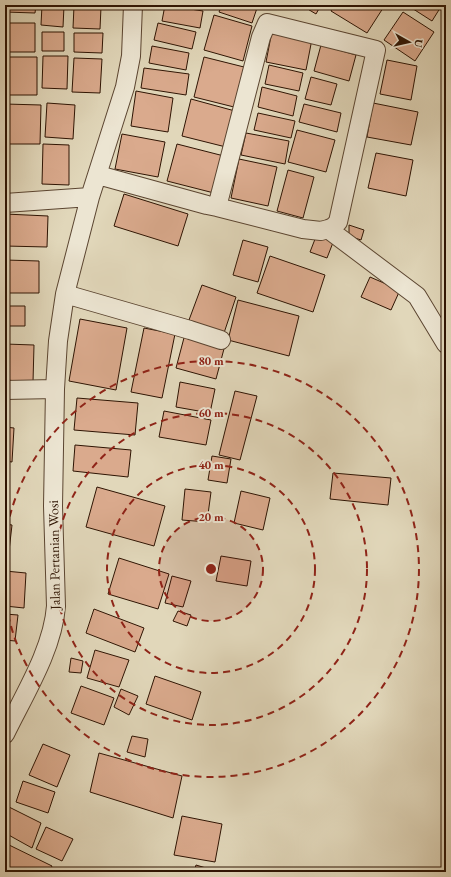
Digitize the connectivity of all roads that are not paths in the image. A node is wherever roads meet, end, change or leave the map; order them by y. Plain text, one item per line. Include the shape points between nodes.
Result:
1 (133, 5) edge
2 (98, 175) junction
3 (90, 197) junction
4 (5, 203) edge
5 (217, 207) junction
6 (328, 229) junction
7 (65, 294) junction
8 (221, 340) dead end
9 (446, 344) edge
10 (55, 389) junction
11 (5, 390) edge
12 (5, 734) edge

1 - 2 street, Jalan Pertanian Wosi via 131,56 125,87
2 - 3 street, Jalan Pertanian Wosi
2 - 5 street
3 - 4 street
3 - 7 street, Jalan Pertanian Wosi
5 - 6 street via 303,229
5 - 6 street via 261,37 268,23 376,50 338,222
6 - 9 street via 417,296
7 - 8 street
7 - 10 street, Jalan Pertanian Wosi via 58,341
10 - 11 street
10 - 12 street, Jalan Pertanian Wosi via 53,506 56,618 45,653

